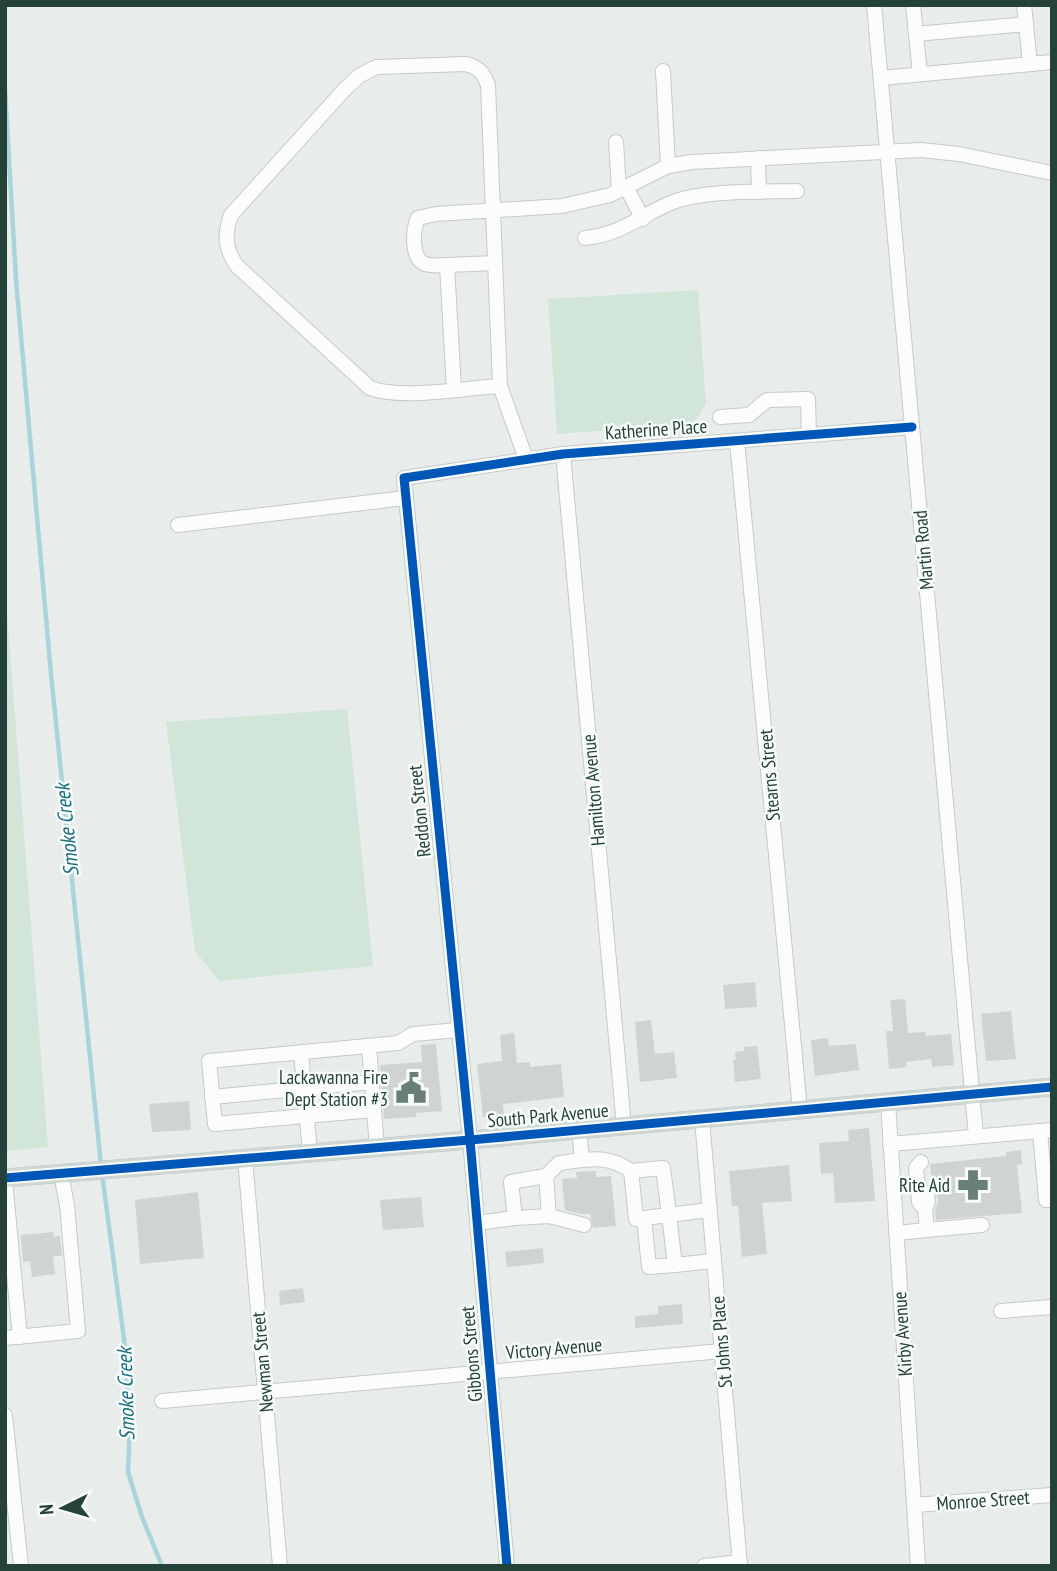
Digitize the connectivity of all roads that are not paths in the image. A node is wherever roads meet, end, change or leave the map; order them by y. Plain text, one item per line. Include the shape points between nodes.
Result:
1 (874, 5) edge
2 (913, 5) edge
3 (1024, 5) edge
4 (1026, 24) junction
5 (916, 34) junction
6 (1052, 62) edge
7 (1030, 64) junction
8 (663, 71) dead end
9 (920, 74) junction
10 (881, 78) junction
11 (616, 142) dead end
12 (888, 150) junction
13 (758, 158) junction
14 (668, 166) junction
15 (1052, 173) edge
16 (622, 189) junction
17 (797, 191) dead end
18 (759, 192) junction
19 (493, 211) junction
20 (643, 219) junction
21 (586, 238) dead end
22 (495, 263) junction
23 (446, 265) junction
24 (500, 386) junction
25 (454, 389) junction
26 (720, 417) dead end
27 (912, 427) junction
28 (809, 435) junction
29 (737, 441) junction
30 (563, 454) junction
31 (526, 460) junction
32 (404, 478) joint
33 (405, 498) junction
34 (177, 525) dead end
35 (458, 1030) junction
36 (369, 1046) junction
37 (301, 1052) junction
38 (372, 1082) junction
39 (1052, 1087) edge
40 (304, 1088) junction
41 (974, 1094) junction
42 (212, 1097) junction
43 (888, 1102) junction
44 (374, 1110) junction
45 (800, 1110) junction
46 (307, 1117) junction
47 (702, 1119) junction
48 (624, 1126) junction
49 (579, 1130) junction
50 (1046, 1130) edge
51 (976, 1136) junction
52 (470, 1140) junction
53 (919, 1142) junction
54 (890, 1144) junction
55 (377, 1148) junction
56 (310, 1153) junction
57 (245, 1159) junction
58 (582, 1160) junction
59 (921, 1162) junction
60 (631, 1171) junction
61 (61, 1174) junction
62 (546, 1177) junction
63 (5, 1180) edge
64 (1052, 1200) edge
65 (925, 1209) junction
66 (709, 1210) junction
67 (669, 1215) junction
68 (549, 1216) junction
69 (644, 1217) junction
70 (514, 1219) junction
71 (477, 1223) junction
72 (583, 1225) dead end
73 (982, 1225) dead end
74 (927, 1230) junction
75 (896, 1233) junction
76 (713, 1261) junction
77 (675, 1265) junction
78 (1052, 1307) edge
79 (1001, 1311) dead end
80 (13, 1337) edge
81 (722, 1351) junction
82 (490, 1371) junction
83 (264, 1392) junction
84 (162, 1401) dead end
85 (6, 1415) edge
86 (1052, 1495) edge
87 (914, 1505) junction
88 (740, 1564) edge
89 (21, 1566) edge
90 (280, 1566) edge
91 (507, 1566) edge
92 (704, 1566) edge
93 (918, 1566) edge

1 - 10 street, Martin Road
2 - 5 street
3 - 4 street
4 - 5 street
4 - 7 street
5 - 9 street
6 - 7 street
7 - 9 street
8 - 14 street
9 - 10 street
10 - 12 street, Martin Road
11 - 16 street
12 - 13 street
12 - 15 street via 959,153
12 - 27 street, Martin Road
13 - 14 street
13 - 18 street
14 - 16 street
16 - 19 street via 562,206
16 - 20 street
17 - 18 street
18 - 20 street via 677,201
19 - 22 street
19 - 23 street via 418,218 417,257 430,266
19 - 25 street via 484,73 466,64 376,67 345,89 231,215 227,227 229,254 237,266 370,388 382,393
20 - 21 street
22 - 23 street
22 - 24 street
23 - 25 street
24 - 25 street
24 - 31 street
26 - 28 street via 749,415 767,400 808,399
27 - 28 street, Katherine Place
27 - 41 street, Martin Road
28 - 29 street, Katherine Place
29 - 30 street, Katherine Place
29 - 45 street, Stearns Street
30 - 31 street, Katherine Place
30 - 48 street, Hamilton Avenue
31 - 32 street, Katherine Place
32 - 33 street, Reddon Street
33 - 34 street
33 - 35 street, Reddon Street
35 - 36 street via 413,1034 398,1043
35 - 52 street, Reddon Street
36 - 37 street
36 - 38 street
37 - 40 street
37 - 42 street via 209,1061
38 - 40 street
38 - 44 street
39 - 41 main road, South Park Avenue
40 - 42 street
40 - 46 street
41 - 43 main road, South Park Avenue
41 - 51 street, Martin Road
42 - 46 street via 215,1124
43 - 45 main road, South Park Avenue
43 - 54 street, Kirby Avenue
44 - 46 street
44 - 55 street
45 - 47 main road, South Park Avenue
46 - 56 street
47 - 48 main road, South Park Avenue
47 - 66 street, St Johns Place
48 - 49 main road, South Park Avenue
49 - 52 main road, South Park Avenue
49 - 58 street
50 - 51 street
50 - 64 street via 1046,1200
51 - 53 street
52 - 55 main road, South Park Avenue
52 - 71 street, Gibbons Street
53 - 54 street
53 - 59 street
54 - 75 street, Kirby Avenue
55 - 56 main road, South Park Avenue
56 - 57 main road, South Park Avenue
57 - 61 main road, South Park Avenue
57 - 83 street, Newman Street
58 - 60 street via 604,1158
58 - 62 street via 559,1163
59 - 65 street via 927,1187
59 - 65 street via 916,1168 919,1202
60 - 67 street via 663,1168
60 - 69 street via 636,1219
61 - 63 main road, South Park Avenue
61 - 80 street via 78,1331
62 - 68 street
62 - 70 street via 511,1182
63 - 80 street
65 - 74 street
66 - 67 street
66 - 76 street, St Johns Place
67 - 69 street
67 - 77 street
68 - 70 street
68 - 72 street
69 - 77 street via 649,1267
70 - 71 street
71 - 82 street, Gibbons Street
73 - 74 street
74 - 75 street
75 - 87 street, Kirby Avenue
76 - 77 street
76 - 81 street, St Johns Place
78 - 79 street
81 - 82 street, Victory Avenue
81 - 88 street, St Johns Place
82 - 83 street, Victory Avenue
82 - 91 street, Gibbons Street
83 - 84 street, Victory Avenue
83 - 90 street, Newman Street
85 - 89 street
86 - 87 street, Monroe Street
87 - 93 street, Kirby Avenue
88 - 92 street

